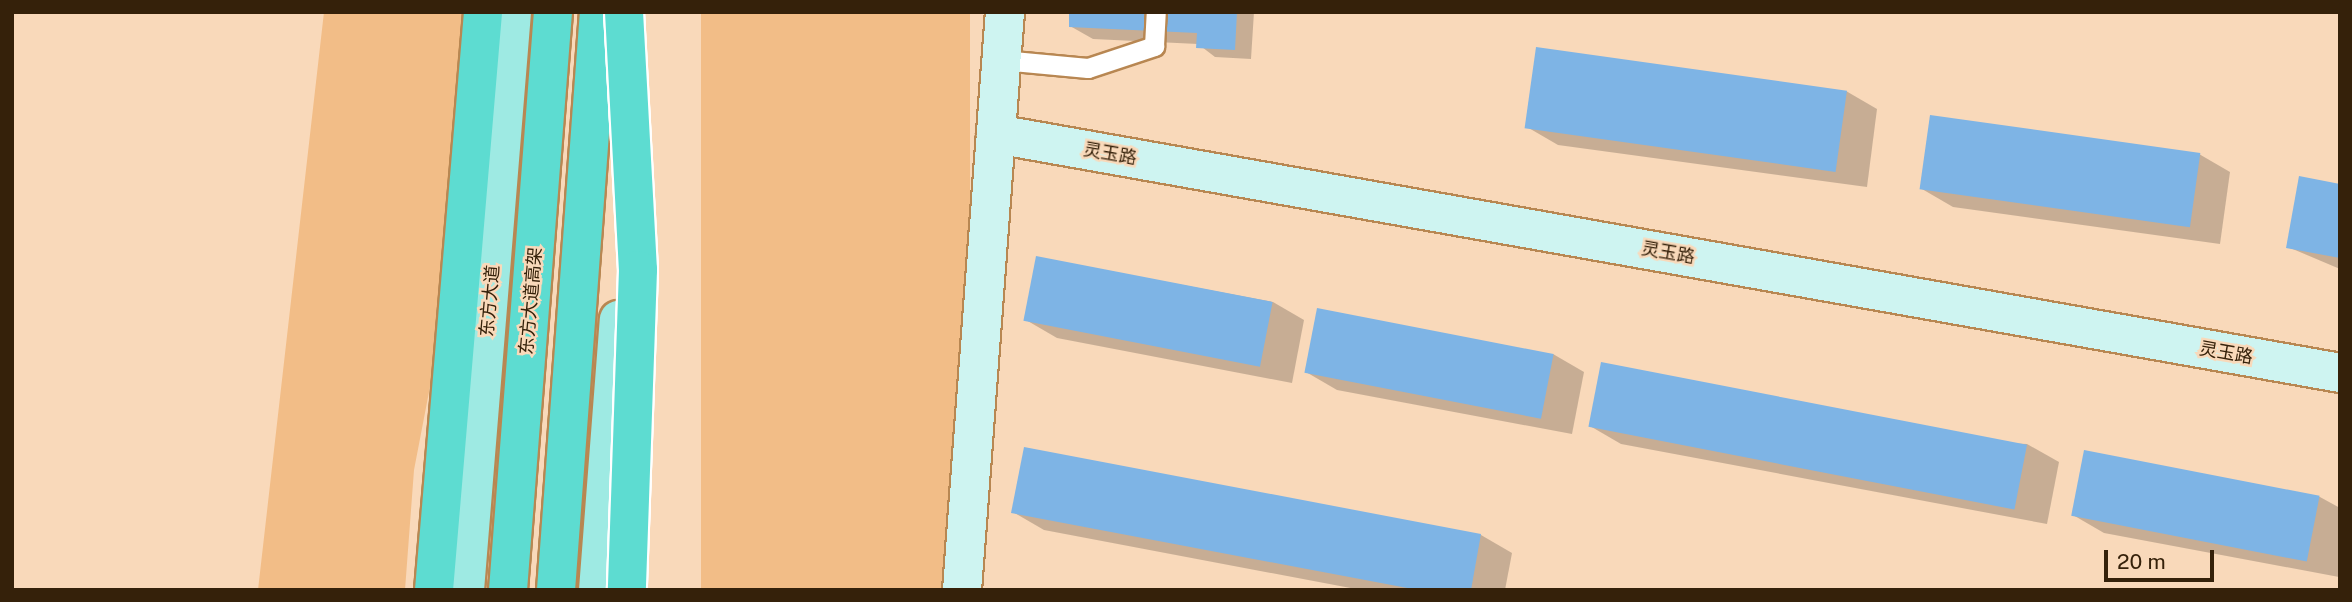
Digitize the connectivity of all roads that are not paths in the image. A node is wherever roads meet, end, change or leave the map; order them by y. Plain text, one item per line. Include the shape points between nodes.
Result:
1 (483, 12) edge
2 (512, 12) edge
3 (553, 12) edge
4 (599, 12) edge
5 (624, 12) edge
6 (643, 12) edge
7 (1005, 12) edge
8 (1156, 12) edge
9 (1002, 60) junction
10 (996, 134) junction
11 (2340, 373) edge
12 (434, 590) edge
13 (466, 590) edge
14 (508, 590) edge
15 (555, 590) edge
16 (598, 590) edge
17 (627, 590) edge
18 (962, 590) edge

1 - 12 highway
2 - 13 main road, 东方大道
3 - 14 highway, 东方大道高架
4 - 15 highway
5 - 17 highway, bridge via 638,270
6 - 16 main road
7 - 9 street
8 - 9 lane via 1154,46 1088,68
9 - 10 street
10 - 11 street, 灵玉路
10 - 18 street

